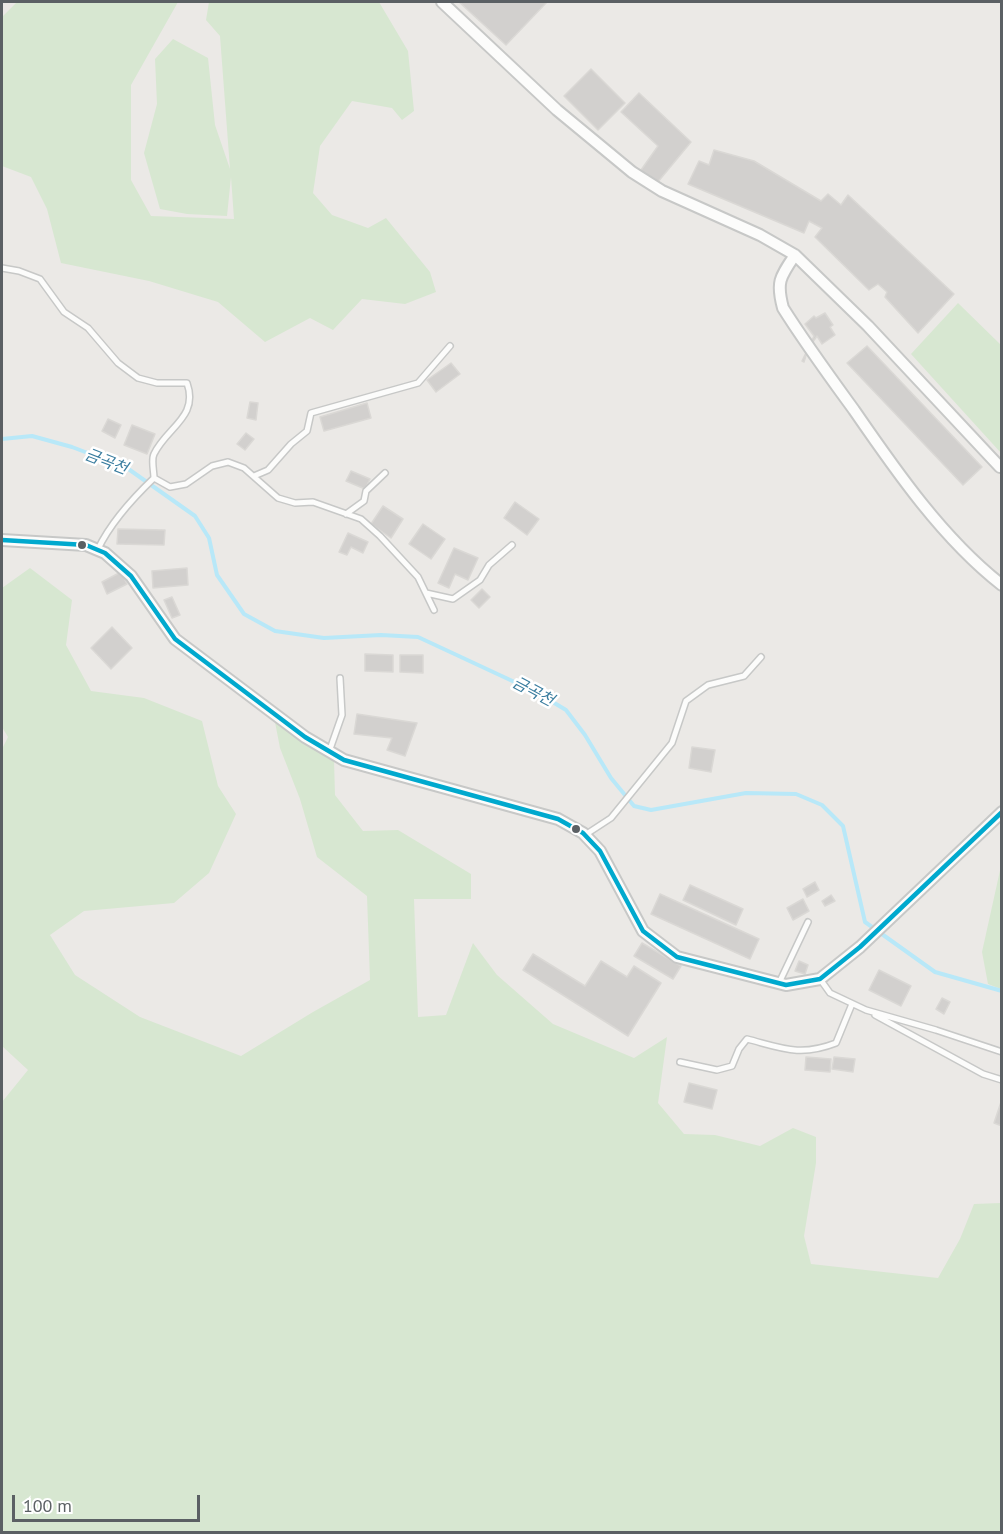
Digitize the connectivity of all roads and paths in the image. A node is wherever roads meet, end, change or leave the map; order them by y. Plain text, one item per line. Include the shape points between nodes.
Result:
1 (442, 2) edge
2 (795, 255) junction
3 (807, 266) junction
4 (2, 268) edge
5 (782, 274) junction
6 (450, 346) dead end
7 (1001, 468) edge
8 (385, 473) dead end
9 (254, 476) junction
10 (154, 478) junction
11 (346, 514) junction
12 (2, 540) edge
13 (512, 545) dead end
14 (98, 549) junction
15 (1002, 585) edge
16 (426, 593) junction
17 (434, 610) dead end
18 (761, 657) dead end
19 (340, 678) dead end
20 (329, 752) junction
21 (1002, 812) edge
22 (585, 835) junction
23 (808, 922) dead end
24 (820, 980) junction
25 (779, 983) junction
26 (852, 1004) junction
27 (866, 1010) junction
28 (1002, 1053) edge
29 (680, 1062) dead end
30 (1002, 1080) edge

1 - 2 street via 558,110 632,172 662,191
2 - 3 street
2 - 5 street
3 - 5 lane via 795,266
3 - 7 street
4 - 10 lane via 40,279 64,312 88,328 118,363 138,378 157,383 187,383 191,396 188,410 153,456
5 - 15 street via 779,283 783,308 889,461 936,519
6 - 9 lane via 418,383 311,413 308,431 268,470
8 - 11 lane via 366,491 364,501
9 - 10 lane via 228,462 212,466 186,484 170,487
9 - 11 lane via 278,498 295,503 313,502
10 - 14 lane via 106,533
11 - 16 lane via 361,519 380,536 418,577
12 - 14 street
13 - 16 lane via 489,565 480,580 453,599
14 - 20 street via 131,576 175,639
16 - 17 lane
18 - 22 lane via 744,676 708,685 686,701 672,743 611,818
19 - 20 lane via 342,716
20 - 22 street via 344,760 558,819
21 - 24 street
22 - 25 street via 600,851 643,931 677,957
23 - 25 lane
24 - 25 street
24 - 26 lane via 830,993
26 - 27 lane
26 - 29 lane via 837,1043 821,1049 799,1052 747,1039 732,1066 717,1070
27 - 28 lane
27 - 30 lane via 983,1074

